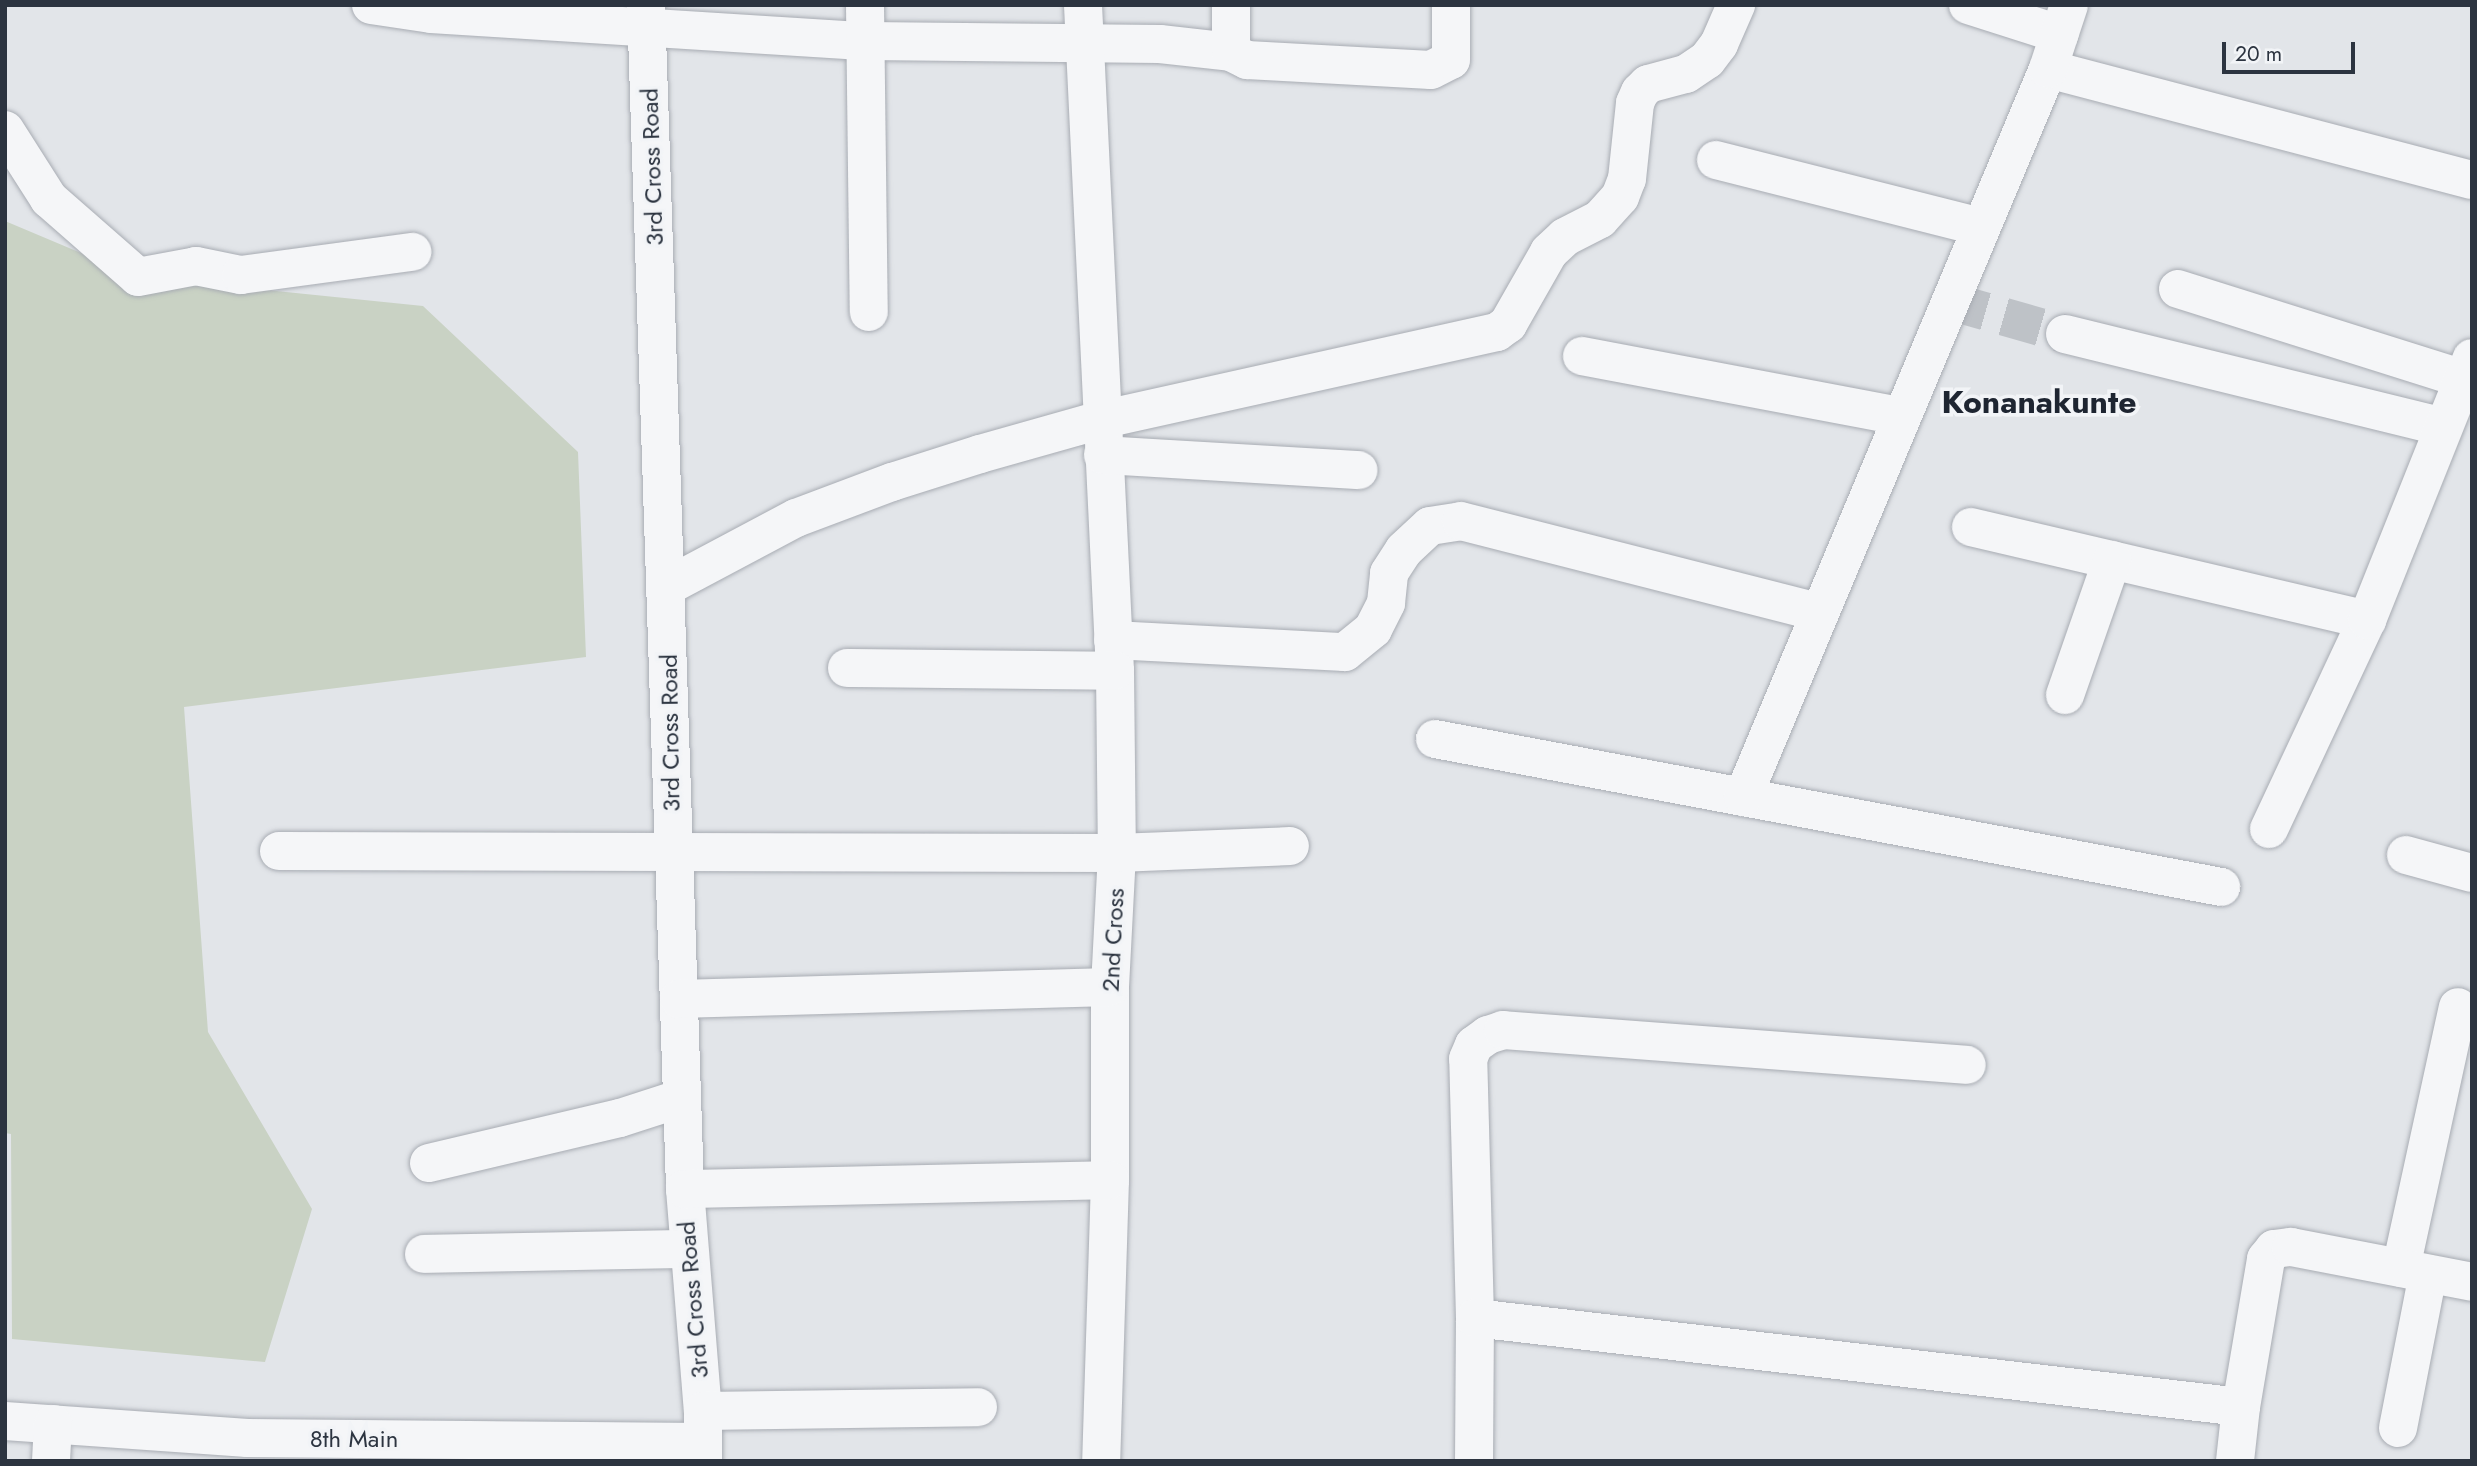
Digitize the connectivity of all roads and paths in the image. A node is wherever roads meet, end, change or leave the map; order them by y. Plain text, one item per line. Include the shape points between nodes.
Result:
1 (371, 5) edge
2 (1083, 5) edge
3 (1231, 5) edge
4 (1451, 5) edge
5 (1736, 5) edge
6 (1968, 5) edge
7 (431, 10) edge
8 (646, 15) edge
9 (865, 23) edge
10 (2059, 36) edge
11 (1085, 43) junction
12 (1231, 52) junction
13 (5, 130) edge
14 (1716, 160) dead end
15 (2472, 180) edge
16 (1981, 227) junction
17 (412, 253) dead end
18 (2178, 289) dead end
19 (869, 312) dead end
20 (2066, 334) tunnel mouth
21 (1581, 356) dead end
22 (2468, 368) edge
23 (1901, 416) junction
24 (2444, 427) junction
25 (1102, 437) junction
26 (1359, 470) dead end
27 (1971, 527) dead end
28 (2112, 560) junction
29 (666, 587) junction
30 (1819, 612) junction
31 (2367, 620) junction
32 (1114, 655) junction
33 (847, 668) dead end
34 (2065, 695) dead end
35 (1435, 738) dead end
36 (1743, 797) junction
37 (2269, 829) dead end
38 (1290, 846) dead end
39 (279, 850) dead end
40 (1117, 853) junction
41 (673, 854) junction
42 (2406, 855) dead end
43 (2472, 873) edge
44 (2221, 887) dead end
45 (1110, 987) junction
46 (679, 999) junction
47 (2458, 1007) dead end
48 (1967, 1065) dead end
49 (682, 1098) junction
50 (429, 1163) dead end
51 (1110, 1180) junction
52 (685, 1189) junction
53 (688, 1250) junction
54 (424, 1254) dead end
55 (2414, 1271) junction
56 (2472, 1282) edge
57 (1475, 1318) junction
58 (978, 1407) dead end
59 (2241, 1407) junction
60 (5, 1421) edge
61 (2398, 1428) dead end
62 (703, 1438) edge
63 (52, 1443) edge
64 (1101, 1461) edge
65 (1474, 1461) edge
66 (2235, 1461) edge

1 - 7 street
2 - 11 street, 2nd Cross
3 - 12 street
4 - 12 street via 1451,60 1431,70 1247,60
5 - 25 street via 1706,61 1686,74 1647,84 1640,92 1620,197 1600,219 1565,237 1549,252 1508,324 1497,332
6 - 10 street
7 - 8 street
8 - 9 street
8 - 29 street, 3rd Cross Road
9 - 11 street
9 - 19 street
10 - 15 street
10 - 16 street
11 - 12 street via 1160,44
11 - 25 street, 2nd Cross
13 - 17 street via 49,199 138,277 196,266 241,275
14 - 16 street
16 - 23 street
18 - 22 street
20 - 24 street
21 - 23 street
22 - 24 street
23 - 30 street
24 - 31 street
25 - 26 street
25 - 29 street via 892,482 796,518
25 - 32 street, 2nd Cross
27 - 28 street
28 - 31 street
28 - 34 street
29 - 41 street, 3rd Cross Road
30 - 32 street via 1461,521 1430,526 1404,550 1389,573 1386,603 1373,629 1345,652
30 - 36 street
31 - 37 street
32 - 33 street
32 - 40 street, 2nd Cross
35 - 36 street
36 - 44 street
38 - 40 street
39 - 41 street
40 - 41 street
40 - 45 street, 2nd Cross
41 - 46 street, 3rd Cross Road
42 - 43 street
45 - 46 street
45 - 51 street, 2nd Cross
46 - 49 street, 3rd Cross Road
47 - 55 street
48 - 57 street via 1503,1031 1488,1035 1474,1045 1468,1059
49 - 50 street via 620,1118
49 - 52 street, 3rd Cross Road
51 - 52 street
51 - 64 street, 2nd Cross
52 - 53 street, 3rd Cross Road
53 - 54 street
53 - 62 street, 3rd Cross Road
55 - 56 street
55 - 59 street via 2291,1247 2274,1249 2266,1259
55 - 61 street
57 - 59 street
57 - 65 street
58 - 62 street, 8th Main
59 - 66 street
60 - 63 street, 8th Main
62 - 63 street, 8th Main via 247,1438

